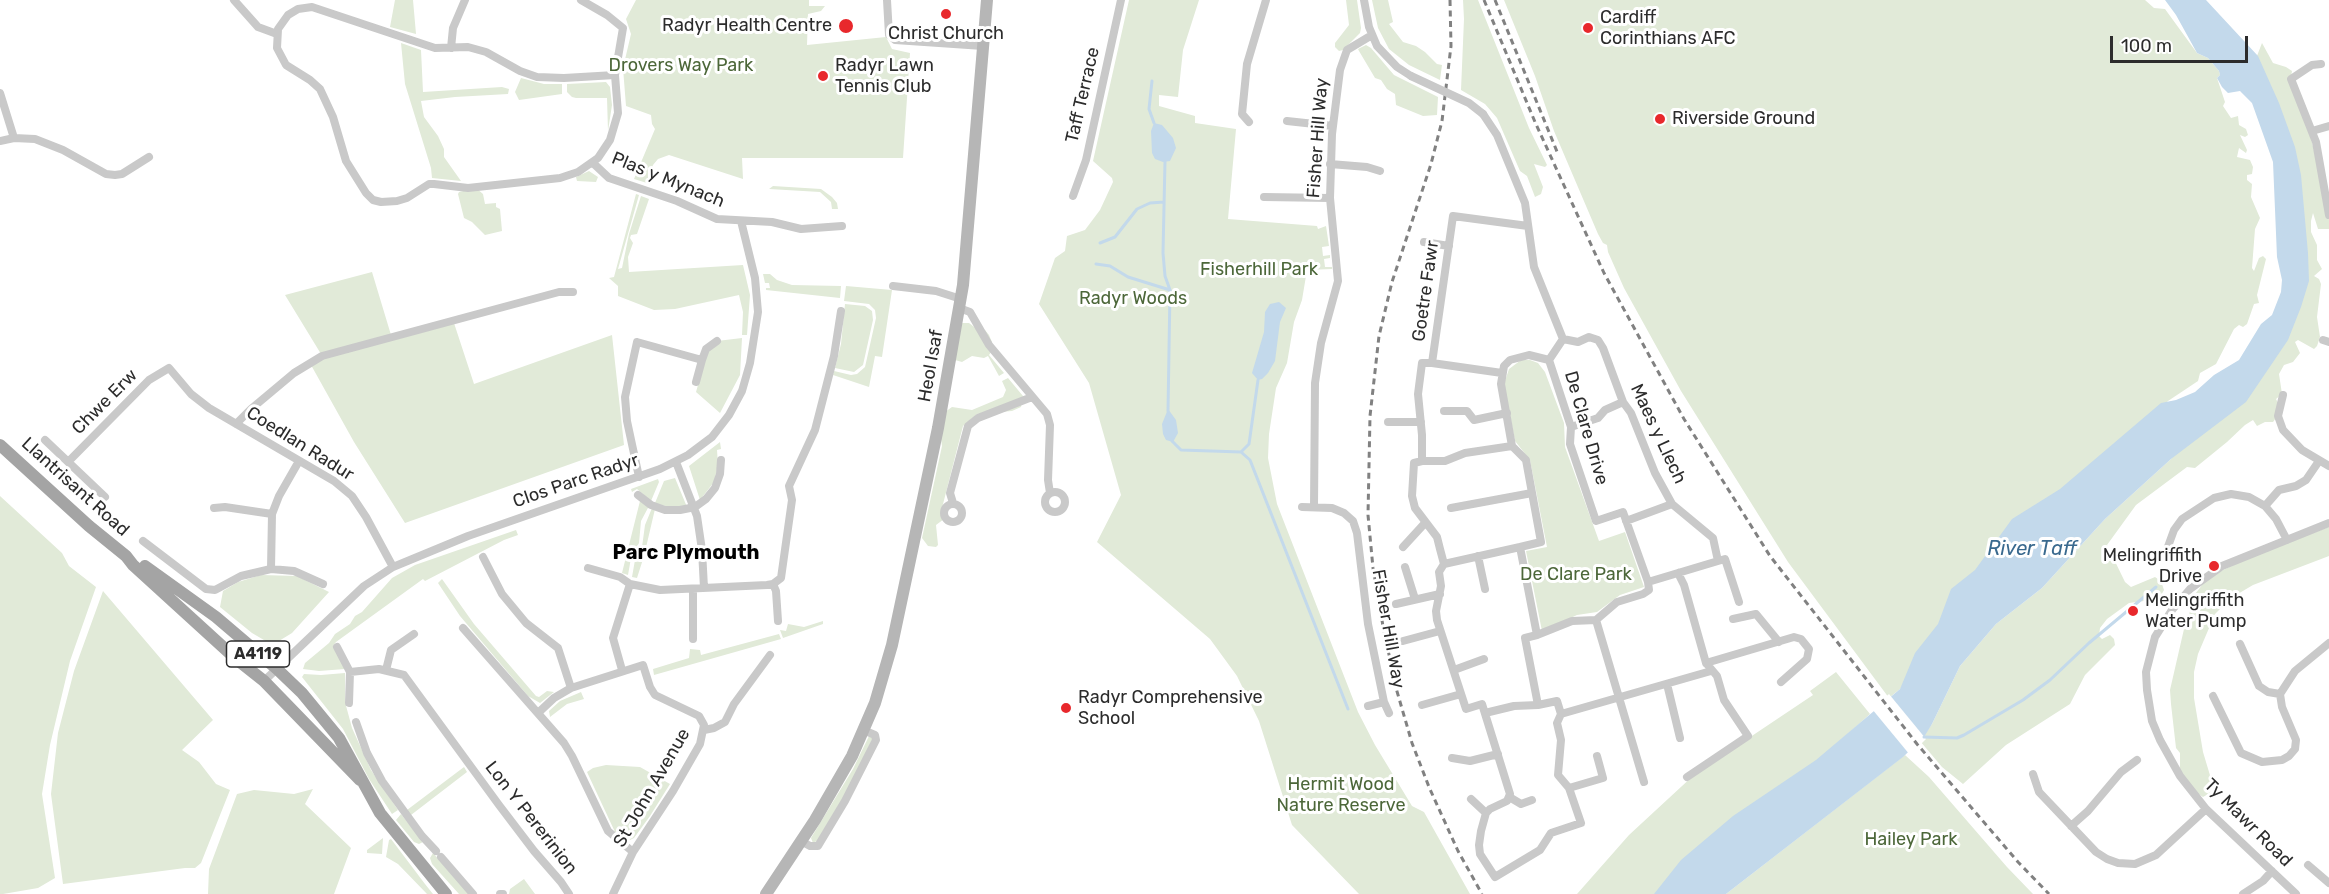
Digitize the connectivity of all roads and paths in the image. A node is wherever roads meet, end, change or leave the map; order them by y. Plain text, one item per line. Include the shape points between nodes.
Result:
1 (234, 0) edge
2 (465, 0) edge
3 (581, 0) edge
4 (887, 0) edge
5 (987, 0) edge
6 (1121, 0) edge
7 (1266, 0) edge
8 (1364, 0) edge
9 (304, 4) edge
10 (277, 34) junction
11 (1372, 35) junction
12 (983, 46) junction
13 (451, 48) junction
14 (2321, 64) dead end
15 (615, 75) junction
16 (0, 93) edge
17 (1287, 121) dead end
18 (1249, 122) dead end
19 (1333, 126) junction
20 (2329, 126) edge
21 (2312, 131) junction
22 (14, 138) junction
23 (0, 141) edge
24 (148, 157) dead end
25 (592, 163) junction
26 (1330, 165) junction
27 (1380, 171) dead end
28 (2328, 195) edge
29 (1073, 196) dead end
30 (1264, 197) dead end
31 (1330, 198) junction
32 (2329, 215) edge
33 (741, 221) junction
34 (842, 226) dead end
35 (1528, 226) junction
36 (1424, 242) dead end
37 (1449, 246) junction
38 (892, 286) dead end
39 (573, 292) dead end
40 (960, 303) junction
41 (841, 311) dead end
42 (1563, 339) junction
43 (717, 341) dead end
44 (702, 360) junction
45 (1549, 360) junction
46 (1432, 363) junction
47 (169, 368) joint
48 (1502, 373) junction
49 (696, 382) dead end
50 (2283, 395) dead end
51 (1032, 398) junction
52 (1623, 402) junction
53 (1444, 411) dead end
54 (1507, 413) junction
55 (1388, 422) dead end
56 (1421, 422) junction
57 (236, 424) junction
58 (1571, 427) junction
59 (45, 440) dead end
60 (0, 445) edge
61 (1512, 446) junction
62 (721, 460) dead end
63 (1422, 460) junction
64 (299, 461) junction
65 (2319, 461) junction
66 (68, 462) junction
67 (676, 462) junction
68 (2329, 466) edge
69 (639, 477) junction
70 (1050, 493) dead end
71 (1532, 493) junction
72 (638, 495) dead end
73 (105, 497) dead end
74 (953, 503) dead end
75 (1672, 504) junction
76 (2265, 506) junction
77 (695, 507) junction
78 (1302, 507) dead end
79 (1314, 507) junction
80 (214, 508) dead end
81 (1451, 508) dead end
82 (272, 514) junction
83 (1626, 521) junction
84 (2329, 522) edge
85 (1425, 523) junction
86 (2287, 540) junction
87 (143, 541) dead end
88 (1403, 547) dead end
89 (1520, 547) junction
90 (2166, 552) dead end
91 (126, 556) junction
92 (1478, 556) junction
93 (483, 557) dead end
94 (1718, 561) junction
95 (1444, 564) junction
96 (393, 567) junction
97 (1406, 567) dead end
98 (588, 568) dead end
99 (271, 569) junction
100 (1678, 573) junction
101 (1648, 582) junction
102 (323, 584) dead end
103 (630, 584) junction
104 (773, 584) junction
105 (704, 588) junction
106 (693, 589) junction
107 (1485, 589) dead end
108 (1440, 594) junction
109 (1415, 599) junction
110 (1739, 602) dead end
111 (1396, 603) dead end
112 (1733, 619) dead end
113 (1596, 620) junction
114 (778, 621) dead end
115 (463, 628) dead end
116 (1440, 631) junction
117 (414, 634) dead end
118 (1537, 635) junction
119 (693, 639) dead end
120 (1403, 641) dead end
121 (1779, 642) junction
122 (2329, 643) edge
123 (2240, 644) dead end
124 (337, 647) dead end
125 (770, 655) dead end
126 (1484, 660) dead end
127 (1708, 667) junction
128 (277, 669) junction
129 (386, 670) junction
130 (622, 670) junction
131 (1454, 670) junction
132 (350, 672) junction
133 (264, 681) junction
134 (1781, 682) dead end
135 (1667, 684) junction
136 (571, 688) junction
137 (1461, 693) junction
138 (2280, 694) junction
139 (2213, 696) dead end
140 (1618, 698) junction
141 (1384, 702) junction
142 (349, 703) dead end
143 (1422, 705) dead end
144 (1538, 705) junction
145 (1368, 706) dead end
146 (538, 713) junction
147 (1389, 713) dead end
148 (1485, 713) junction
149 (1561, 714) junction
150 (356, 722) dead end
151 (704, 730) junction
152 (1680, 738) dead end
153 (1498, 754) junction
154 (1597, 756) dead end
155 (1452, 758) dead end
156 (2137, 760) dead end
157 (2033, 774) dead end
158 (1687, 777) dead end
159 (360, 780) junction
160 (1644, 783) dead end
161 (1569, 788) junction
162 (1510, 798) junction
163 (1471, 799) dead end
164 (1532, 800) dead end
165 (2206, 809) junction
166 (1486, 813) junction
167 (2071, 826) junction
168 (436, 851) junction
169 (633, 852) junction
170 (416, 858) junction
171 (2308, 865) dead end
172 (2272, 871) junction
173 (2329, 883) edge
174 (446, 894) edge
175 (472, 894) edge
176 (569, 894) edge
177 (612, 894) edge
178 (766, 894) edge
179 (2243, 894) edge
180 (2296, 894) edge

1 - 10 street via 258,27
2 - 13 street via 453,27
3 - 15 street via 623,28
4 - 12 street via 889,35 895,40
5 - 12 main road, Heol Isaf
6 - 29 street, Taff Terrace via 1086,160
7 - 18 street via 1247,64 1242,114
8 - 11 street
9 - 10 street via 288,15
9 - 13 street via 425,45
10 - 25 street via 281,60 320,89 346,160 373,200 397,201 429,184 468,188 560,178
11 - 19 street, Fisher Hill Way via 1344,55
11 - 35 street, bridge via 1388,59 1411,76 1469,103 1483,114 1494,129 1516,179 1525,202
12 - 40 main road, Heol Isaf
13 - 15 street via 486,52 537,77
14 - 21 street via 2312,65 2291,79
15 - 25 street via 617,120 610,140
16 - 22 street
17 - 19 street
19 - 26 street, Fisher Hill Way
20 - 21 street
21 - 28 street
22 - 23 street
22 - 24 street via 49,144 115,175
25 - 33 street, Plas y Mynach via 609,178 717,219
26 - 27 street
26 - 31 street, Fisher Hill Way
28 - 32 street
30 - 31 street
31 - 79 street, Fisher Hill Way via 1338,281 1315,383
33 - 34 street, Plas y Mynach via 772,222 801,229
33 - 67 street, Clos Parc Radyr via 759,304 747,377 721,426
35 - 37 street, Goetre Fawr via 1453,216
35 - 42 street via 1534,267
36 - 37 street
37 - 46 street, Goetre Fawr
38 - 40 street via 936,291
39 - 57 street via 559,292 322,356 294,373
40 - 51 street
40 - 178 main road, Heol Isaf via 938,428 895,634 878,696 833,790
41 - 104 street via 815,430 790,481 792,500 782,572
42 - 45 street, De Clare Drive
42 - 52 street, Maes y Llech via 1598,340
43 - 44 street via 706,349
44 - 49 street
44 - 69 street via 637,342 625,397
45 - 48 street via 1519,356 1504,366
45 - 58 street, De Clare Drive
46 - 48 street
46 - 56 street, Goetre Fawr via 1422,363 1418,394
47 - 57 street, Coedlan Radur via 191,394
47 - 66 street, Chwe Erw via 149,380
48 - 54 street
50 - 65 street via 2280,425 2293,442
51 - 70 street via 1049,420
51 - 74 street via 978,418 968,426 950,493
52 - 58 street via 1598,418
52 - 75 street, Maes y Llech
53 - 54 street via 1467,411 1474,420
54 - 61 street
55 - 56 street
56 - 63 street, Goetre Fawr
57 - 64 street, Coedlan Radur
58 - 83 street, De Clare Drive via 1570,444 1596,521 1623,512
59 - 66 street, Chwe Erw
60 - 91 main road, Llantrisant Road / A4119
61 - 63 street via 1465,453 1445,461
61 - 71 street via 1526,460
62 - 77 street via 715,488
63 - 85 street, Goetre Fawr via 1414,463 1412,496 1414,508
64 - 82 street
64 - 96 street, Coedlan Radur via 352,496
65 - 68 street
65 - 76 street via 2306,480 2279,490
66 - 73 street, Chwe Erw
67 - 69 street, Clos Parc Radyr
67 - 77 street
69 - 96 street, Clos Parc Radyr via 468,536
71 - 81 street
71 - 89 street via 1541,542
72 - 77 street via 665,510
75 - 83 street
75 - 94 street, Maes y Llech via 1713,538
76 - 86 street
76 - 90 street via 2240,495 2214,498 2178,525
77 - 105 street
78 - 79 street, Fisher Hill Way
79 - 141 street, Fisher Hill Way via 1332,508 1353,521
80 - 82 street
82 - 99 street
83 - 101 street
84 - 86 street, Ty Mawr Road
85 - 88 street
85 - 95 street, Goetre Fawr via 1437,537
86 - 165 street, Ty Mawr Road via 2222,566 2190,589 2167,617 2152,646 2146,679 2152,721 2174,766
87 - 99 street via 206,589 215,590 241,576
89 - 92 street
89 - 118 street
91 - 128 main road, Llantrisant Road / A4119 via 216,617
91 - 133 main road, Llantrisant Road / A4119
92 - 95 street
92 - 107 street
93 - 136 street via 502,594 526,623 558,648
94 - 100 street
94 - 110 street, Maes y Llech via 1725,560
95 - 108 street, Goetre Fawr via 1439,572
96 - 128 street, Clos Parc Radyr via 364,586
97 - 109 street
98 - 103 street
99 - 102 street via 294,571
100 - 101 street
100 - 127 street
101 - 113 street via 1649,590 1617,602
103 - 106 street via 660,590
103 - 130 street via 613,638
104 - 105 street
104 - 114 street
105 - 106 street
106 - 119 street
108 - 109 street
108 - 116 street, Goetre Fawr via 1436,611
109 - 111 street
112 - 121 street via 1755,614
113 - 118 street via 1572,621
113 - 140 street
115 - 146 street
116 - 120 street
116 - 131 street, Goetre Fawr
117 - 129 street via 390,650
118 - 144 street via 1525,638
121 - 127 street
121 - 134 street via 1801,639 1809,653
122 - 138 street via 2295,671
123 - 138 street via 2259,686
124 - 132 street
125 - 151 street via 725,722
126 - 131 street
127 - 135 street
127 - 158 street via 1717,676 1724,700 1748,736
128 - 133 street, Clos Parc Radyr
128 - 159 main road, Llantrisant Road / A4119 via 328,723 350,756
129 - 132 street
129 - 176 street, Lon Y Pererinion via 404,675
130 - 136 street, St John Avenue
130 - 151 street, St John Avenue via 643,665 655,695 699,716
131 - 137 street, Goetre Fawr
132 - 142 street
133 - 159 main road, Llantrisant Road / A4119
135 - 140 street
135 - 152 street
136 - 146 street, St John Avenue
137 - 143 street
137 - 148 street via 1466,709 1482,704
138 - 139 street via 2296,740 2295,749 2282,760 2262,762 2241,753
140 - 149 street
140 - 160 street
141 - 145 street
141 - 147 street, Fisher Hill Way
144 - 148 street
144 - 149 street via 1557,701
146 - 169 street via 572,756 612,836
148 - 153 street
149 - 161 street via 1557,723 1561,741 1558,775
150 - 168 street via 374,767 402,810
151 - 169 street, St John Avenue via 673,791
153 - 155 street via 1470,761
153 - 162 street
154 - 161 street via 1603,778
156 - 167 street
157 - 167 street via 2037,788
159 - 170 main road, Llantrisant Road / A4119
161 - 166 street via 1581,823 1551,833 1540,850 1495,877 1480,854
162 - 164 street via 1521,804
162 - 166 street
163 - 166 street
165 - 167 street via 2156,855 2135,864 2107,859
165 - 172 street, Ty Mawr Road
168 - 170 street
168 - 175 street
169 - 177 street, St John Avenue
170 - 174 main road, Llantrisant Road / A4119
171 - 173 street
172 - 179 street
172 - 180 street, Ty Mawr Road

